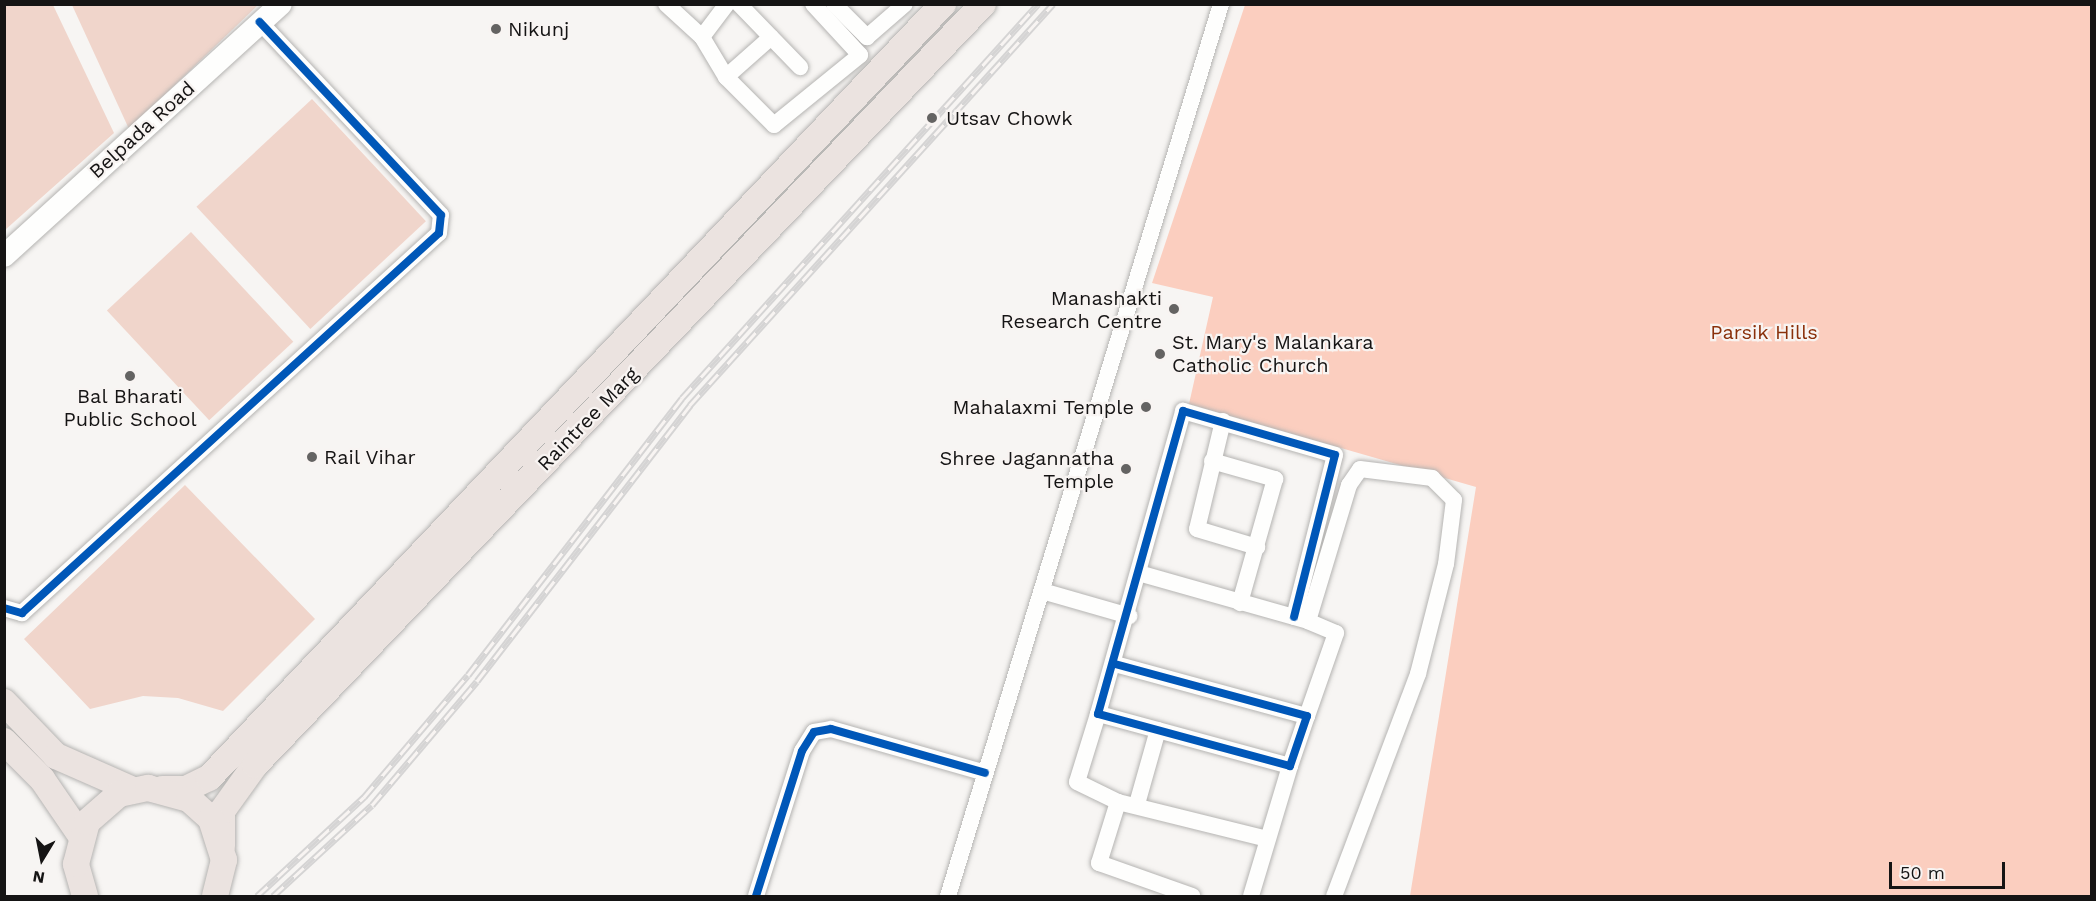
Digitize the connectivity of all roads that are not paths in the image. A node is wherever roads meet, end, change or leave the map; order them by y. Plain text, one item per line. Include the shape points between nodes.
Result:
1 (280, 4) edge
2 (666, 4) edge
3 (728, 4) edge
4 (739, 4) edge
5 (813, 4) edge
6 (834, 4) edge
7 (905, 4) edge
8 (943, 4) edge
9 (983, 4) edge
10 (1221, 4) edge
11 (260, 22) junction
12 (771, 37) junction
13 (702, 38) junction
14 (800, 67) dead end
15 (726, 77) junction
16 (4, 256) edge
17 (1223, 421) junction
18 (1212, 461) junction
19 (1257, 547) junction
20 (1142, 574) junction
21 (1042, 591) junction
22 (1240, 603) junction
23 (4, 608) edge
24 (1129, 616) junction
25 (1301, 619) junction
26 (1115, 664) junction
27 (4, 702) edge
28 (1098, 714) junction
29 (1307, 716) junction
30 (1158, 730) junction
31 (4, 741) edge
32 (1290, 766) junction
33 (985, 772) junction
34 (162, 789) junction
35 (133, 790) junction
36 (1118, 802) junction
37 (1137, 804) junction
38 (81, 836) junction
39 (1267, 839) junction
40 (222, 846) junction
41 (82, 895) edge
42 (215, 897) edge
43 (756, 897) edge
44 (948, 897) edge
45 (1192, 897) edge
46 (1251, 897) edge
47 (1334, 897) edge

1 - 11 street, Belpada Road
2 - 13 street
3 - 13 street
4 - 12 street
5 - 15 street via 860,55 822,91 774,125
6 - 7 street via 867,37
8 - 34 main road, Raintree Marg via 209,778 186,789
9 - 40 main road, Raintree Marg via 255,765 222,811
10 - 21 street
11 - 16 street, Belpada Road
11 - 23 street via 441,215 438,233 352,318 22,612
12 - 14 street
12 - 15 street
13 - 15 street
17 - 18 street
17 - 20 street via 1189,411 1180,416
17 - 25 street via 1335,455
18 - 19 street via 1197,529
18 - 19 street via 1275,479
19 - 22 street
20 - 22 street
20 - 24 street
21 - 24 street
21 - 33 street
22 - 25 street
24 - 26 street
25 - 29 street via 1336,633
25 - 47 street via 1349,485 1360,469 1416,474 1442,483 1455,500 1439,594 1418,675
26 - 28 street
26 - 29 street
27 - 35 main road via 56,756
28 - 30 street
28 - 36 street via 1077,782
29 - 32 street
30 - 32 street
30 - 37 street
31 - 38 main road via 42,779
32 - 39 street
33 - 43 street via 831,729 814,732 802,750
33 - 44 street
34 - 35 main road
34 - 40 main road via 201,808
35 - 38 main road via 96,811
36 - 37 street
36 - 45 street via 1098,863
37 - 39 street
38 - 41 main road via 75,864
39 - 46 street
40 - 42 main road via 223,874

